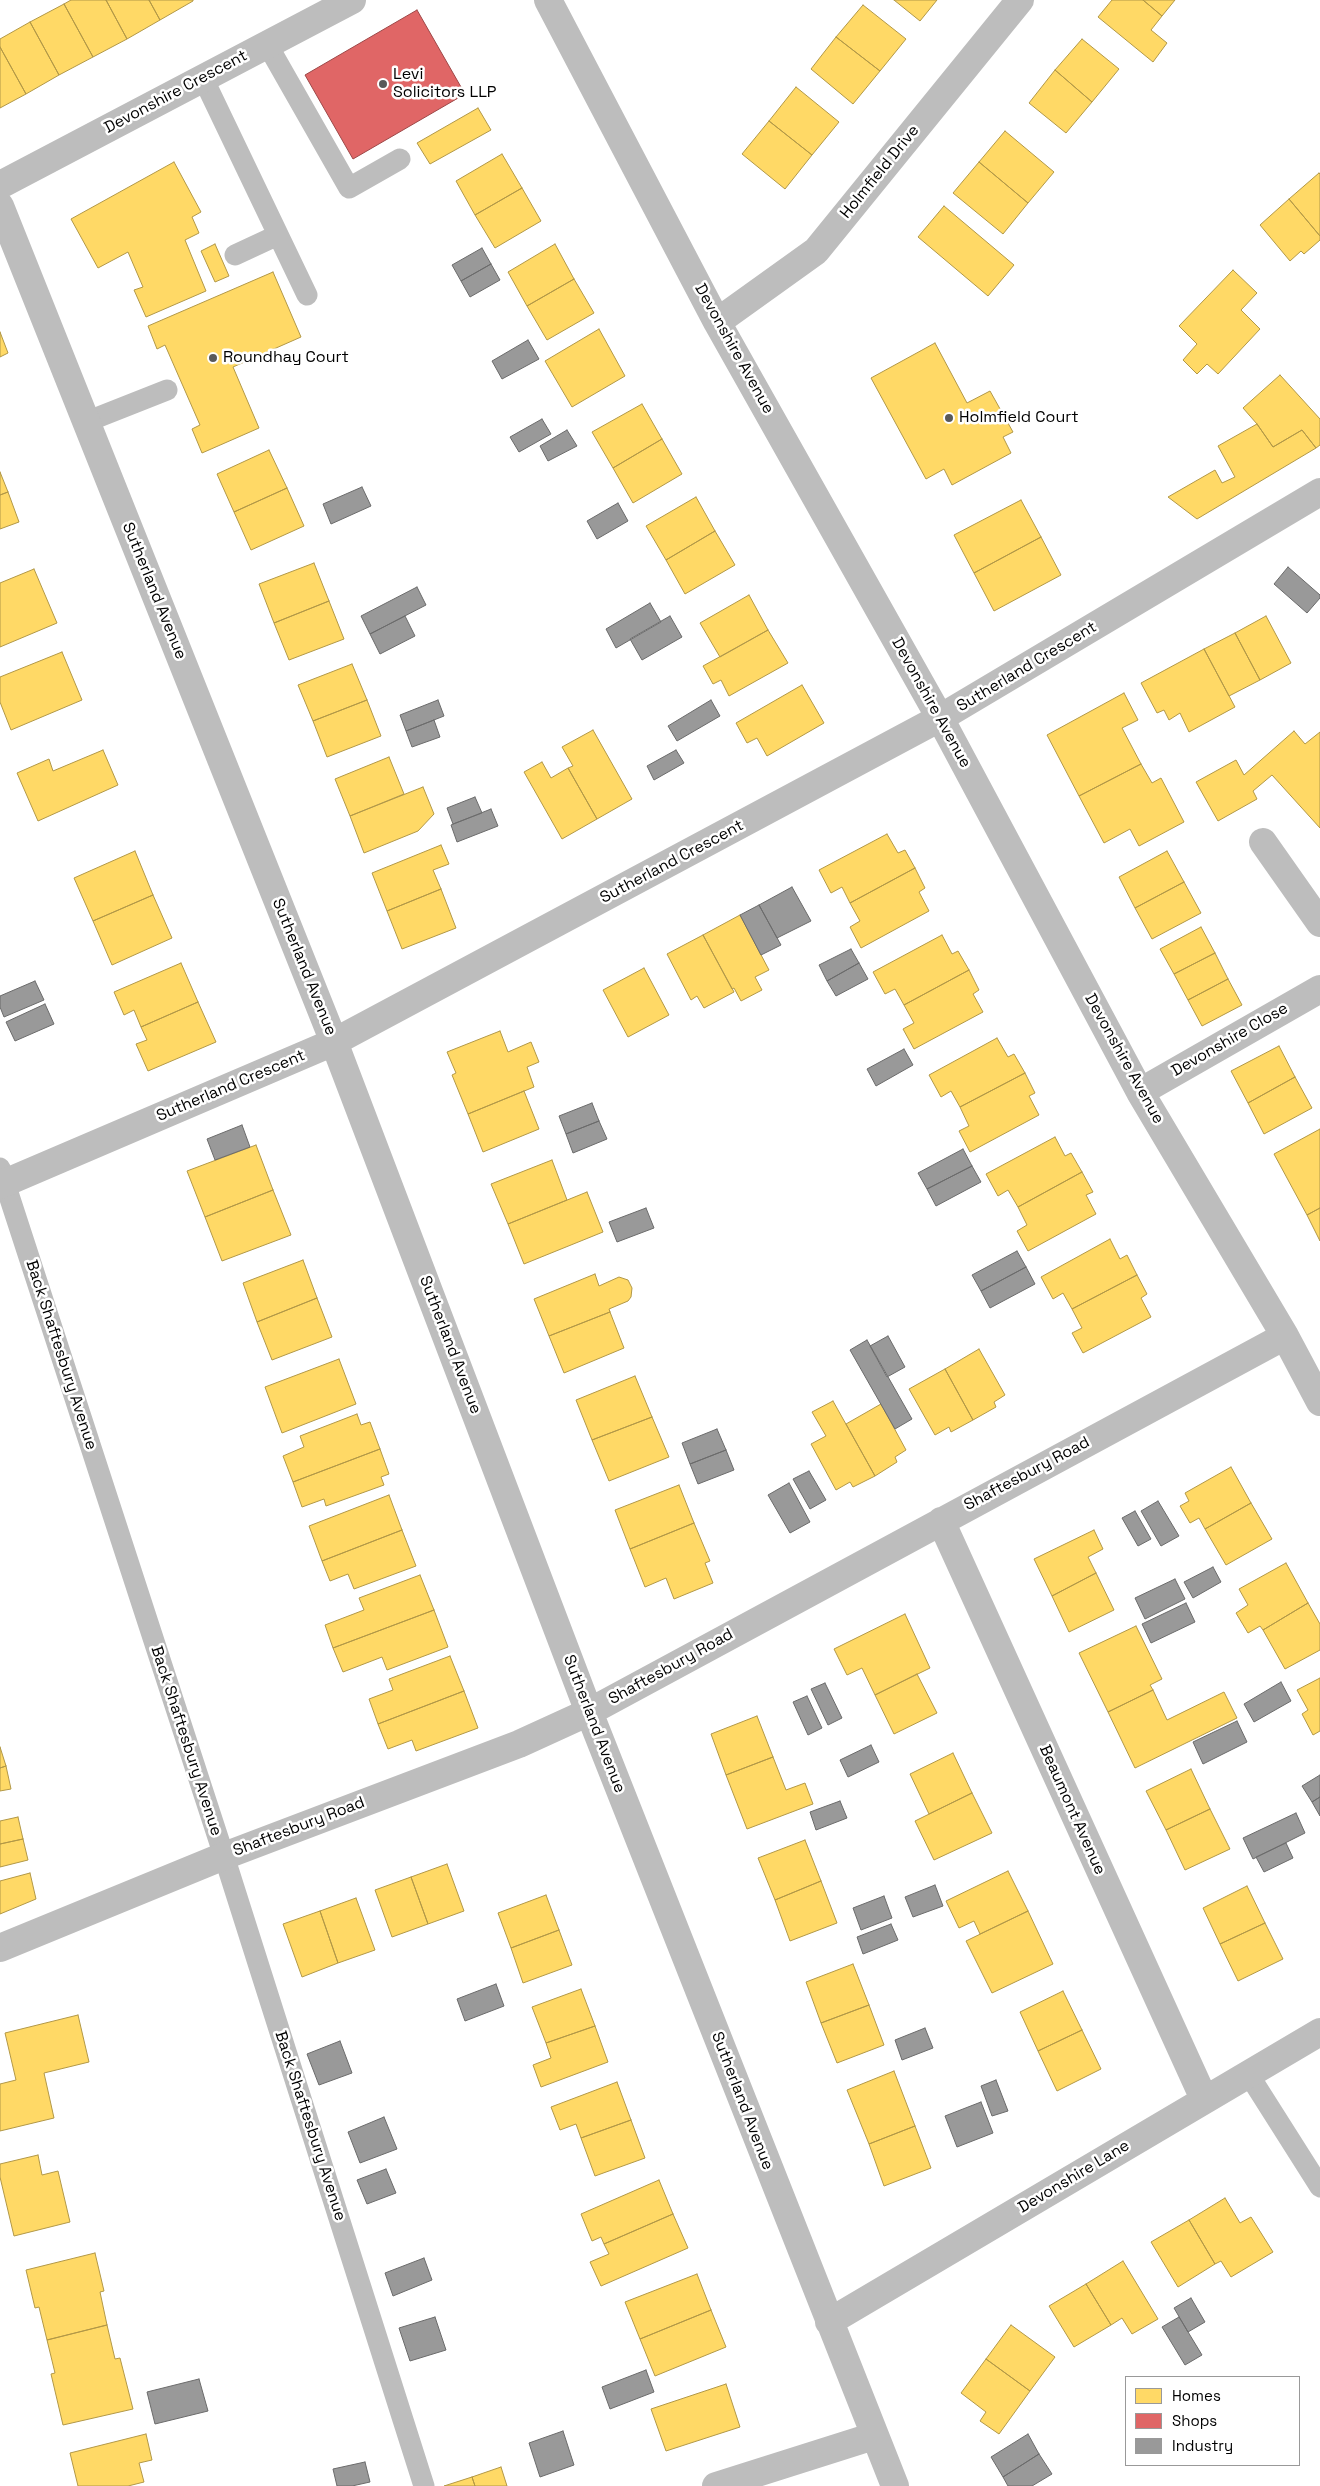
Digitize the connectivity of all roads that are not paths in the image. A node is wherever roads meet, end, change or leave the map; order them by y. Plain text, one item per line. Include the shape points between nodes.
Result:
1 (352, 0) edge
2 (548, 0) edge
3 (1020, 0) edge
4 (267, 44) junction
5 (203, 78) junction
6 (400, 159) dead end
7 (0, 185) edge
8 (0, 206) edge
9 (278, 235) junction
10 (235, 255) dead end
11 (306, 296) dead end
12 (717, 322) junction
13 (167, 390) dead end
14 (86, 422) junction
15 (1320, 492) edge
16 (940, 718) junction
17 (1263, 842) dead end
18 (1320, 923) edge
19 (1320, 989) edge
20 (334, 1042) junction
21 (1140, 1092) junction
22 (2, 1178) edge
23 (1285, 1336) junction
24 (1320, 1402) edge
25 (941, 1521) junction
26 (589, 1712) junction
27 (224, 1856) junction
28 (0, 1948) edge
29 (1320, 2032) edge
30 (1249, 2075) junction
31 (1204, 2099) junction
32 (1320, 2187) edge
33 (829, 2322) junction
34 (874, 2436) junction
35 (424, 2486) edge
36 (716, 2486) edge
37 (895, 2486) edge

1 - 4 street, Devonshire Crescent
2 - 12 street, Devonshire Avenue
3 - 12 street, Holmfield Drive via 816,251
4 - 5 street, Devonshire Crescent
4 - 6 lane via 349,188
5 - 7 street, Devonshire Crescent
5 - 9 lane
8 - 14 street, Sutherland Avenue
9 - 10 lane
9 - 11 lane
12 - 16 street, Devonshire Avenue
13 - 14 lane
14 - 20 street, Sutherland Avenue
15 - 16 street, Sutherland Crescent
16 - 20 street, Sutherland Crescent
16 - 21 street, Devonshire Avenue
17 - 18 street
19 - 21 street, Devonshire Close
20 - 22 street, Sutherland Crescent
20 - 26 street, Sutherland Avenue
21 - 23 street, Devonshire Avenue
22 - 27 lane, Back Shaftesbury Avenue
23 - 24 street, Devonshire Avenue
23 - 25 street, Shaftesbury Road
25 - 26 street, Shaftesbury Road
25 - 31 street, Beaumont Avenue
26 - 27 street, Shaftesbury Road via 519,1744
26 - 33 street, Sutherland Avenue
27 - 28 street, Shaftesbury Road
27 - 35 lane, Back Shaftesbury Avenue
29 - 30 street, Devonshire Lane
30 - 31 street, Devonshire Lane
30 - 32 lane
31 - 33 street, Devonshire Lane
33 - 34 street, Sutherland Avenue
34 - 36 street
34 - 37 street, Sutherland Avenue

